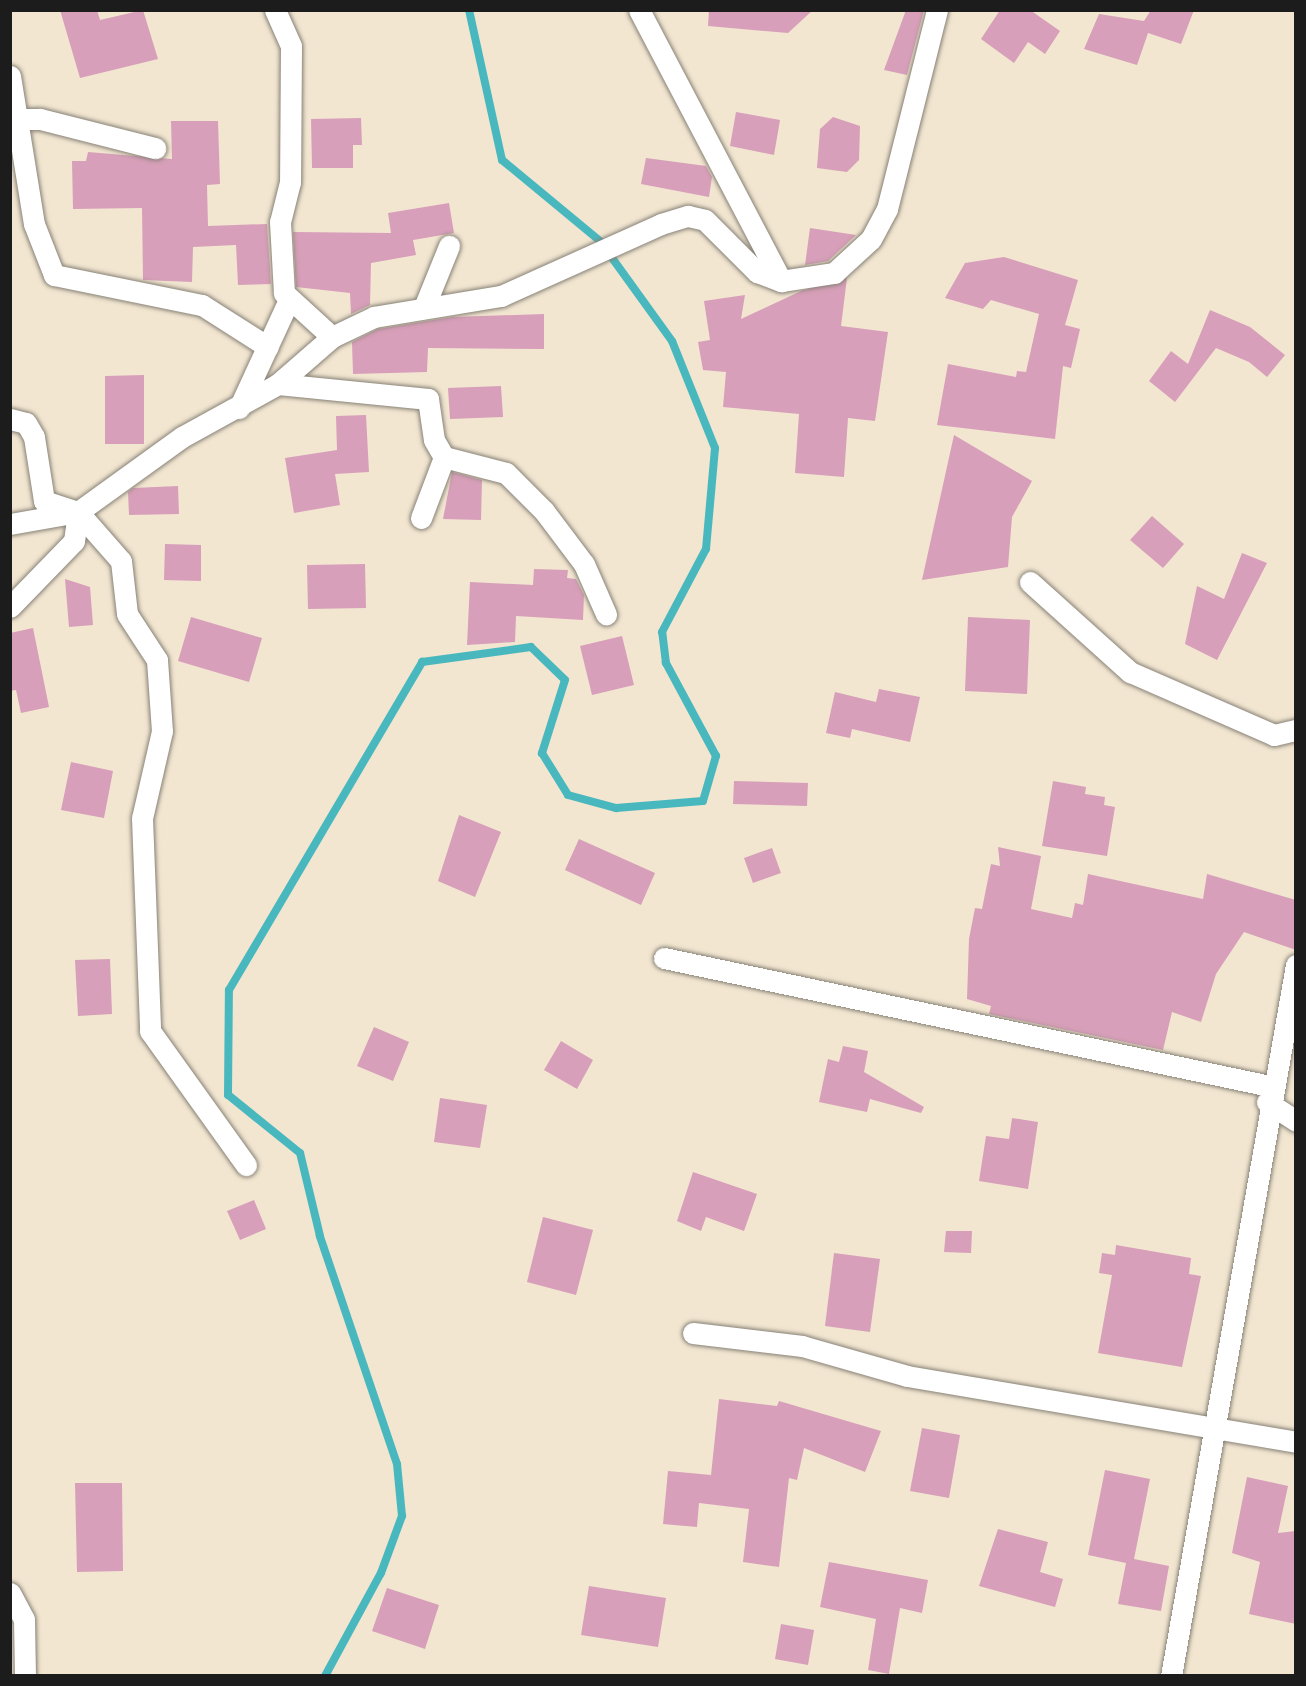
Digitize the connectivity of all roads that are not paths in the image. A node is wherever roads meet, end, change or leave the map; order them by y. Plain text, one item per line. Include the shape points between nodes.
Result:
1 (274, 10) edge
2 (639, 10) edge
3 (937, 10) edge
4 (10, 76) edge
5 (15, 128) edge
6 (155, 148) dead end
7 (449, 246) dead end
8 (781, 282) junction
9 (288, 302) junction
10 (425, 305) junction
11 (332, 337) junction
12 (268, 347) junction
13 (278, 384) junction
14 (239, 408) junction
15 (10, 419) edge
16 (444, 457) junction
17 (78, 512) junction
18 (421, 518) dead end
19 (10, 524) edge
20 (1030, 582) dead end
21 (10, 607) edge
22 (606, 614) dead end
23 (1296, 729) edge
24 (664, 958) dead end
25 (1296, 965) edge
26 (1269, 1094) junction
27 (1296, 1121) edge
28 (246, 1165) dead end
29 (693, 1333) dead end
30 (1213, 1429) junction
31 (1296, 1442) edge
32 (10, 1593) edge
33 (25, 1676) edge
34 (1171, 1676) edge

1 - 9 street via 291,46 290,182 280,222
2 - 8 street
3 - 8 street via 896,180 871,239 834,273
4 - 5 street
5 - 6 street via 86,127
5 - 12 street via 34,224 54,275 202,304
7 - 10 street
8 - 10 street via 757,272 705,220 688,216 501,296 452,307
9 - 11 street
9 - 12 street
10 - 11 street via 374,317
11 - 13 street
12 - 14 street
13 - 14 street
13 - 16 street via 428,399 434,440
14 - 17 street via 182,437
15 - 17 street via 26,423 34,437 44,501
16 - 18 street
16 - 22 street via 506,473 578,555
17 - 19 street
17 - 21 street via 74,541
17 - 28 street via 121,561 127,614 157,660 162,731 142,819 150,1031
20 - 23 street via 1130,672 1274,735
24 - 26 street
25 - 26 street
26 - 27 street
26 - 30 street
29 - 30 street via 802,1346 907,1376
30 - 31 street
30 - 34 street
32 - 33 street via 24,1618

